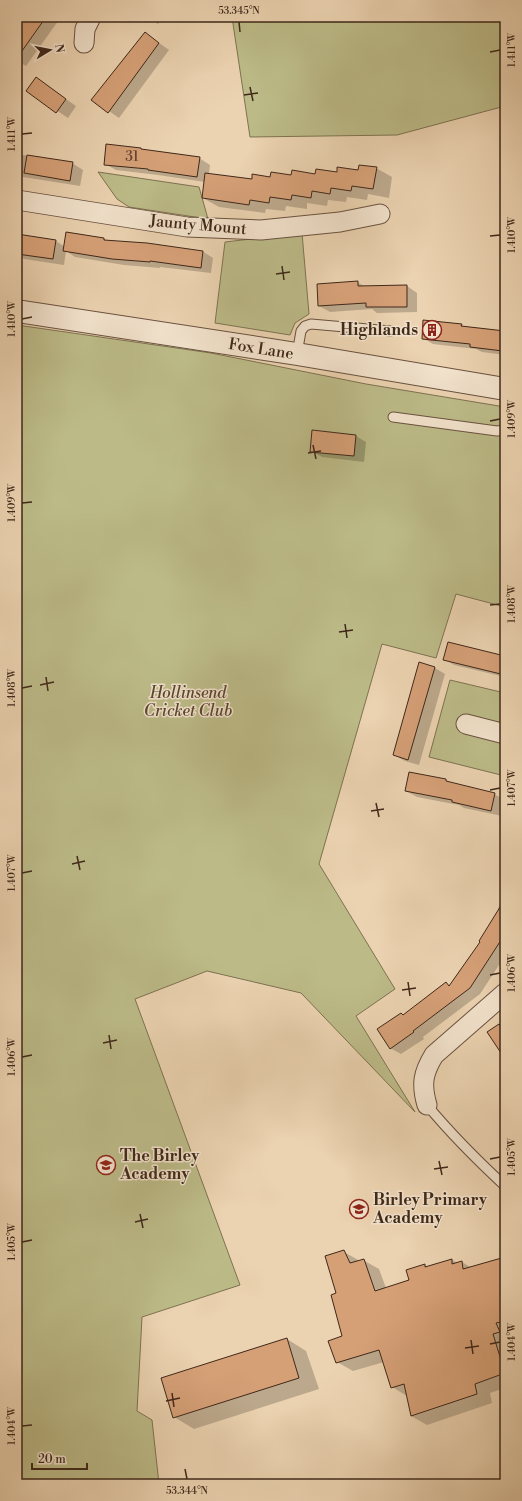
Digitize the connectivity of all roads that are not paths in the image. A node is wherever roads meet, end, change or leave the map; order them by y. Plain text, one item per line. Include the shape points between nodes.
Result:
1 (90, 17) edge
2 (84, 43) dead end
3 (17, 200) edge
4 (380, 214) dead end
5 (17, 311) edge
6 (391, 331) dead end
7 (297, 354) junction
8 (505, 389) edge
9 (393, 417) dead end
10 (505, 430) edge
11 (466, 724) dead end
12 (505, 734) edge
13 (505, 993) edge
14 (427, 1105) joint
15 (505, 1186) edge

1 - 2 street via 85,29
3 - 4 street, Jaunty Mount via 187,227 260,230 340,222
5 - 7 street, Fox Lane
6 - 7 lane via 311,324 304,326 301,331
7 - 8 street, Fox Lane
9 - 10 lane
11 - 12 street
13 - 14 street via 434,1056 423,1084
14 - 15 lane via 452,1135

